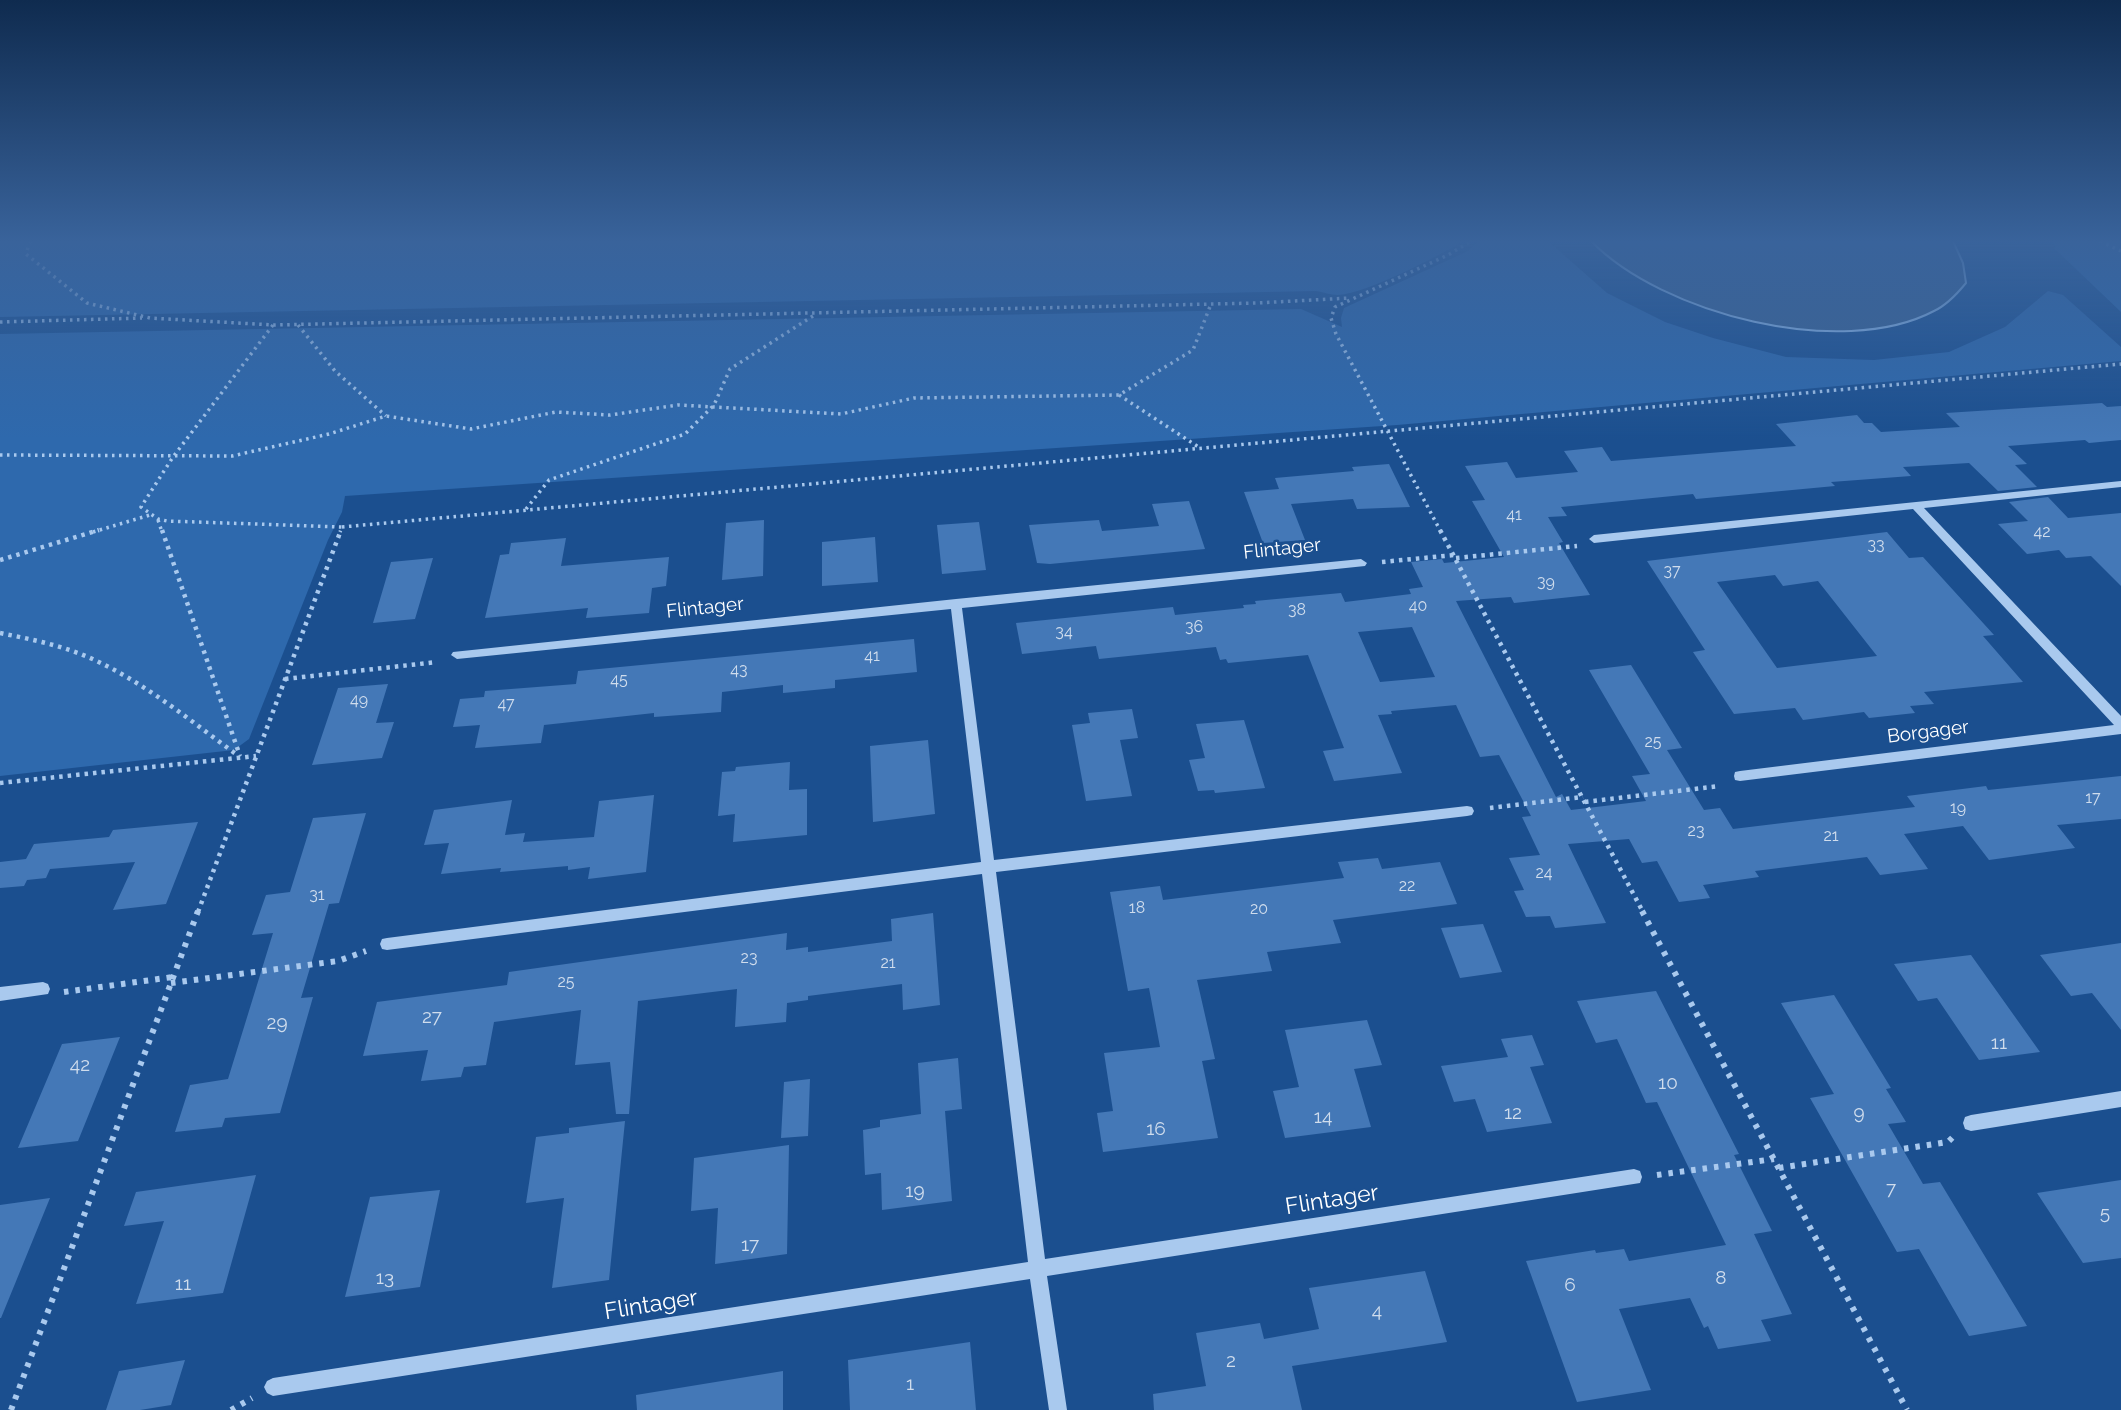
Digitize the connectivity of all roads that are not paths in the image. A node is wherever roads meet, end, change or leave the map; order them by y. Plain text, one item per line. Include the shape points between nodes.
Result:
1 (2121, 484) edge
2 (1916, 506) junction
3 (1594, 539) road end
4 (1362, 563) road end
5 (956, 603) junction
6 (457, 655) road end
7 (2121, 727) edge
8 (1740, 776) road end
9 (1467, 811) road end
10 (988, 867) junction
11 (387, 944) road end
12 (43, 989) road end
13 (0, 994) edge
14 (2121, 1099) edge
15 (1971, 1123) road end
16 (1634, 1177) road end
17 (1037, 1268) junction
18 (272, 1387) dead end
19 (1058, 1410) edge

1 - 2 street
2 - 3 street
2 - 7 street, Borgager
4 - 5 street, Flintager
5 - 6 street, Flintager
5 - 10 street
7 - 8 street, Borgager
9 - 10 street
10 - 11 street
10 - 17 street
12 - 13 street
14 - 15 street
16 - 17 street, Flintager
17 - 18 street, Flintager
17 - 19 street

